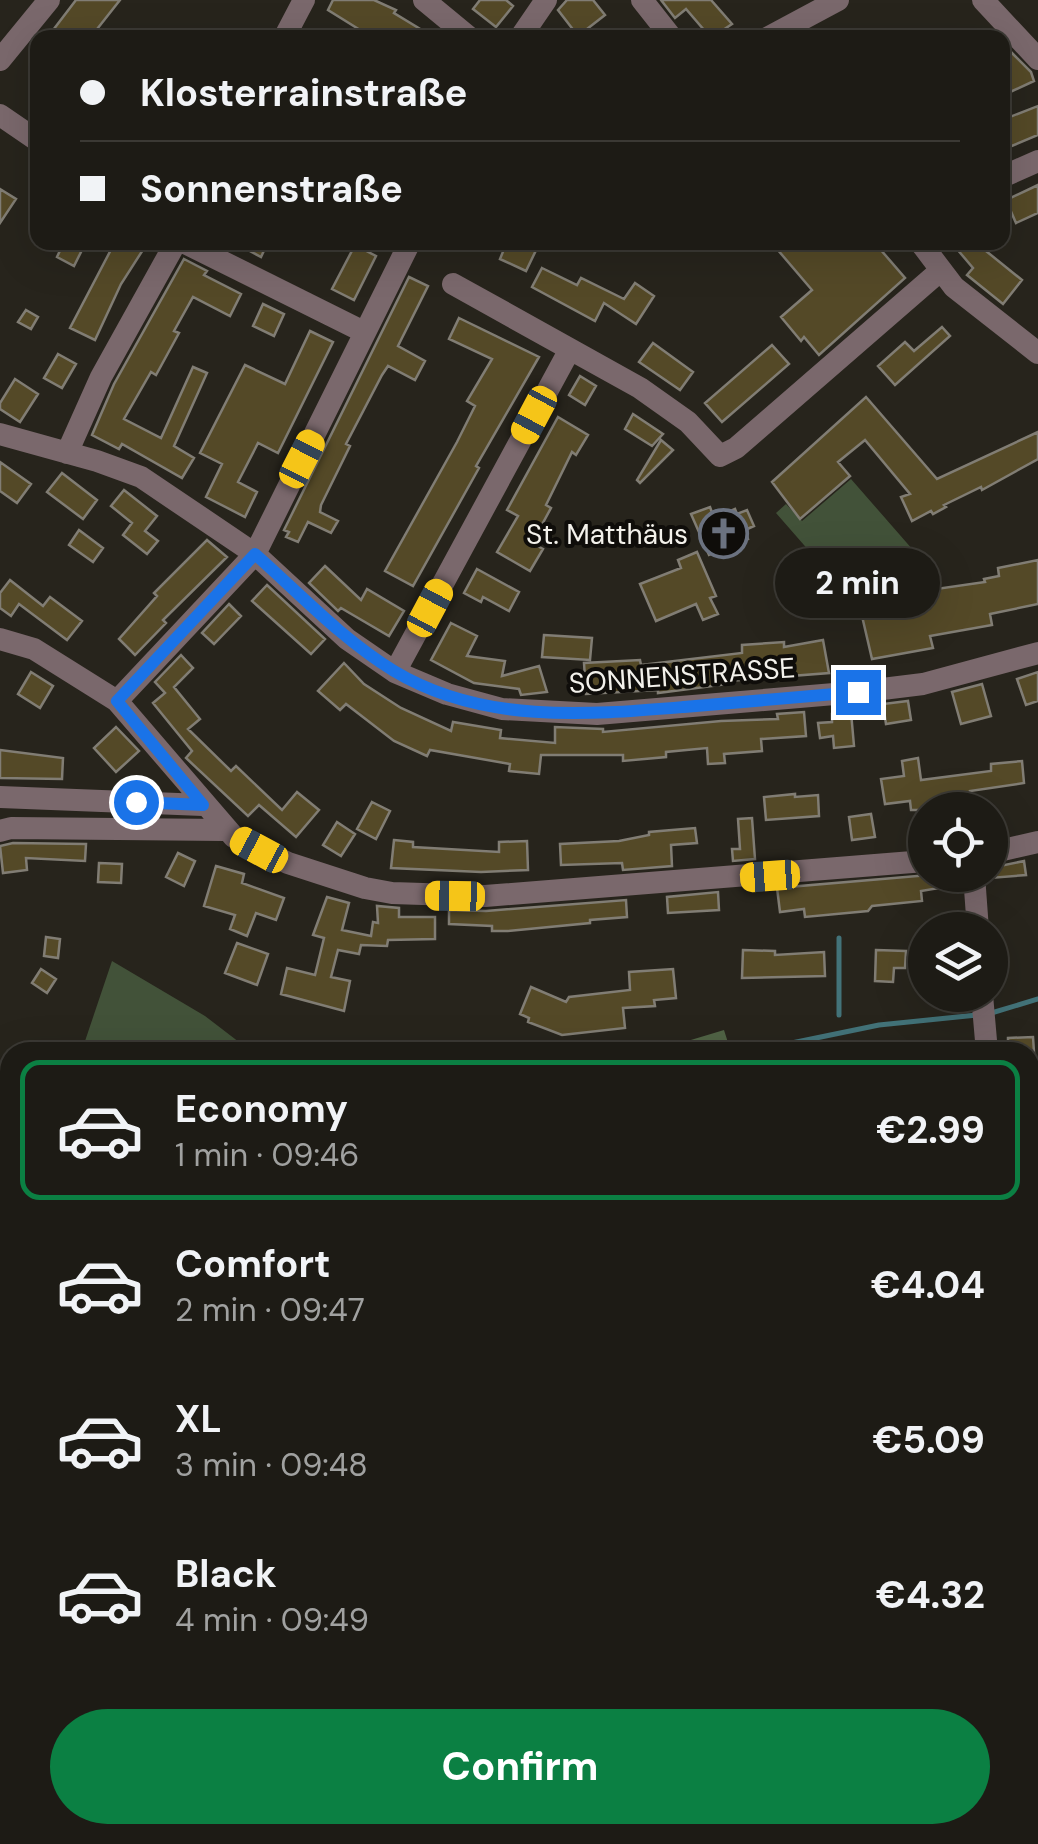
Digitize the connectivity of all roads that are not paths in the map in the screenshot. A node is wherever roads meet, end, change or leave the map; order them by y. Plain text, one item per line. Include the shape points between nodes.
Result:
1 (48, 0) edge
2 (304, 0) edge
3 (424, 0) edge
4 (546, 0) edge
5 (642, 0) edge
6 (838, 0) edge
7 (983, 0) edge
8 (288, 30) edge
9 (460, 30) edge
10 (525, 30) edge
11 (666, 30) edge
12 (782, 30) edge
13 (1038, 59) edge
14 (0, 60) edge
15 (0, 115) edge
16 (30, 136) edge
17 (1038, 161) edge
18 (1010, 173) edge
19 (175, 250) edge
20 (196, 250) edge
21 (406, 250) edge
22 (926, 250) edge
23 (940, 271) junction
24 (453, 284) dead end
25 (364, 332) junction
26 (569, 351) junction
27 (1038, 353) edge
28 (0, 434) edge
29 (67, 452) junction
30 (255, 554) junction
31 (0, 639) edge
32 (1038, 653) edge
33 (395, 672) junction
34 (117, 701) junction
35 (0, 797) edge
36 (203, 805) junction
37 (225, 830) junction
38 (0, 831) edge
39 (1038, 842) edge
40 (1008, 849) edge
41 (908, 862) edge
42 (983, 1012) edge
43 (986, 1042) edge

1 - 14 street
2 - 8 street
3 - 9 street
4 - 10 street
5 - 11 street
6 - 12 street
7 - 13 street
15 - 16 street
17 - 18 street
19 - 29 street via 101,377
20 - 25 street
21 - 25 street
22 - 23 street
23 - 26 street via 720,456 688,422 640,388
23 - 27 street
24 - 26 street
25 - 30 street
26 - 33 street
28 - 29 street, SONNENSTRASSE
29 - 30 street, SONNENSTRASSE via 142,477
30 - 33 street, SONNENSTRASSE via 347,639
30 - 34 street
31 - 34 street via 34,650
32 - 33 street, SONNENSTRASSE via 923,684 597,714 502,709
34 - 36 street
35 - 36 street
36 - 37 street
37 - 38 street
37 - 41 street via 326,876 392,894 504,894
39 - 40 street
42 - 43 street

